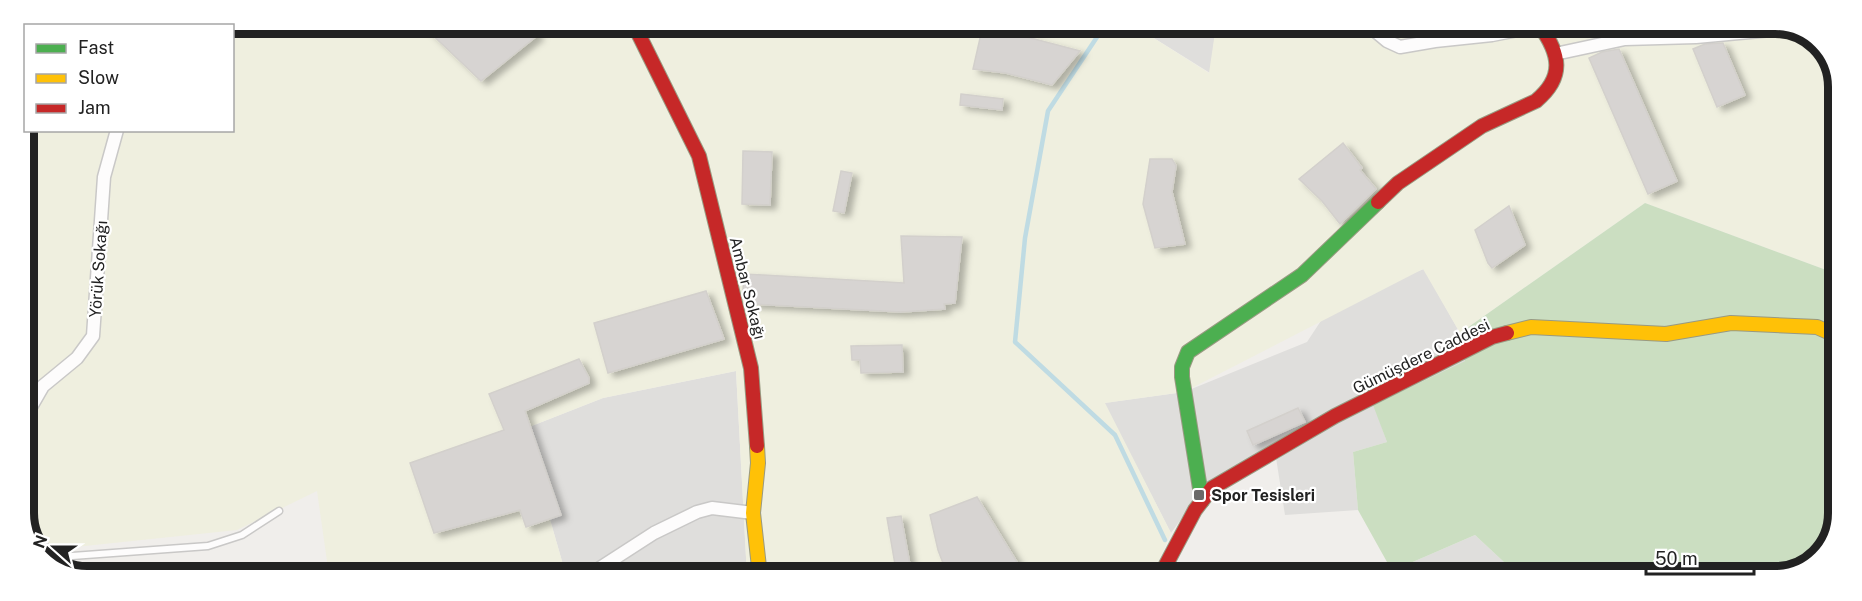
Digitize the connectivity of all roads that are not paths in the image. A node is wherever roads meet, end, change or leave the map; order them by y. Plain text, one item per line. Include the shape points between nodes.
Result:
1 (638, 34) edge
2 (1379, 34) edge
3 (1429, 34) edge
4 (1492, 34) edge
5 (1544, 34) edge
6 (1729, 34) edge
7 (1435, 40) junction
8 (1555, 54) junction
9 (117, 132) edge
10 (1828, 332) edge
11 (35, 400) edge
12 (1202, 501) junction
13 (279, 511) dead end
14 (753, 513) junction
15 (57, 557) edge
16 (601, 567) edge
17 (759, 567) edge
18 (1165, 567) edge

1 - 14 street, Ambar Sokağı via 699,156 751,368 758,463
2 - 7 street via 1400,47
3 - 7 street
4 - 7 street
5 - 8 street
6 - 8 street via 1625,39
8 - 12 street via 1554,77 1543,96 1482,126 1398,183 1302,275 1188,352 1182,377
9 - 11 street, Yörük Sokağı via 104,177 93,336 77,358 43,386
10 - 12 street, Gümüşdere Caddesi via 1817,327 1731,323 1666,334 1531,327 1492,337 1335,416 1212,488
12 - 18 street, Gümüşdere Caddesi
13 - 15 lane via 242,535 208,546
14 - 16 street via 712,508 697,512 654,533
14 - 17 street, Ambar Sokağı

